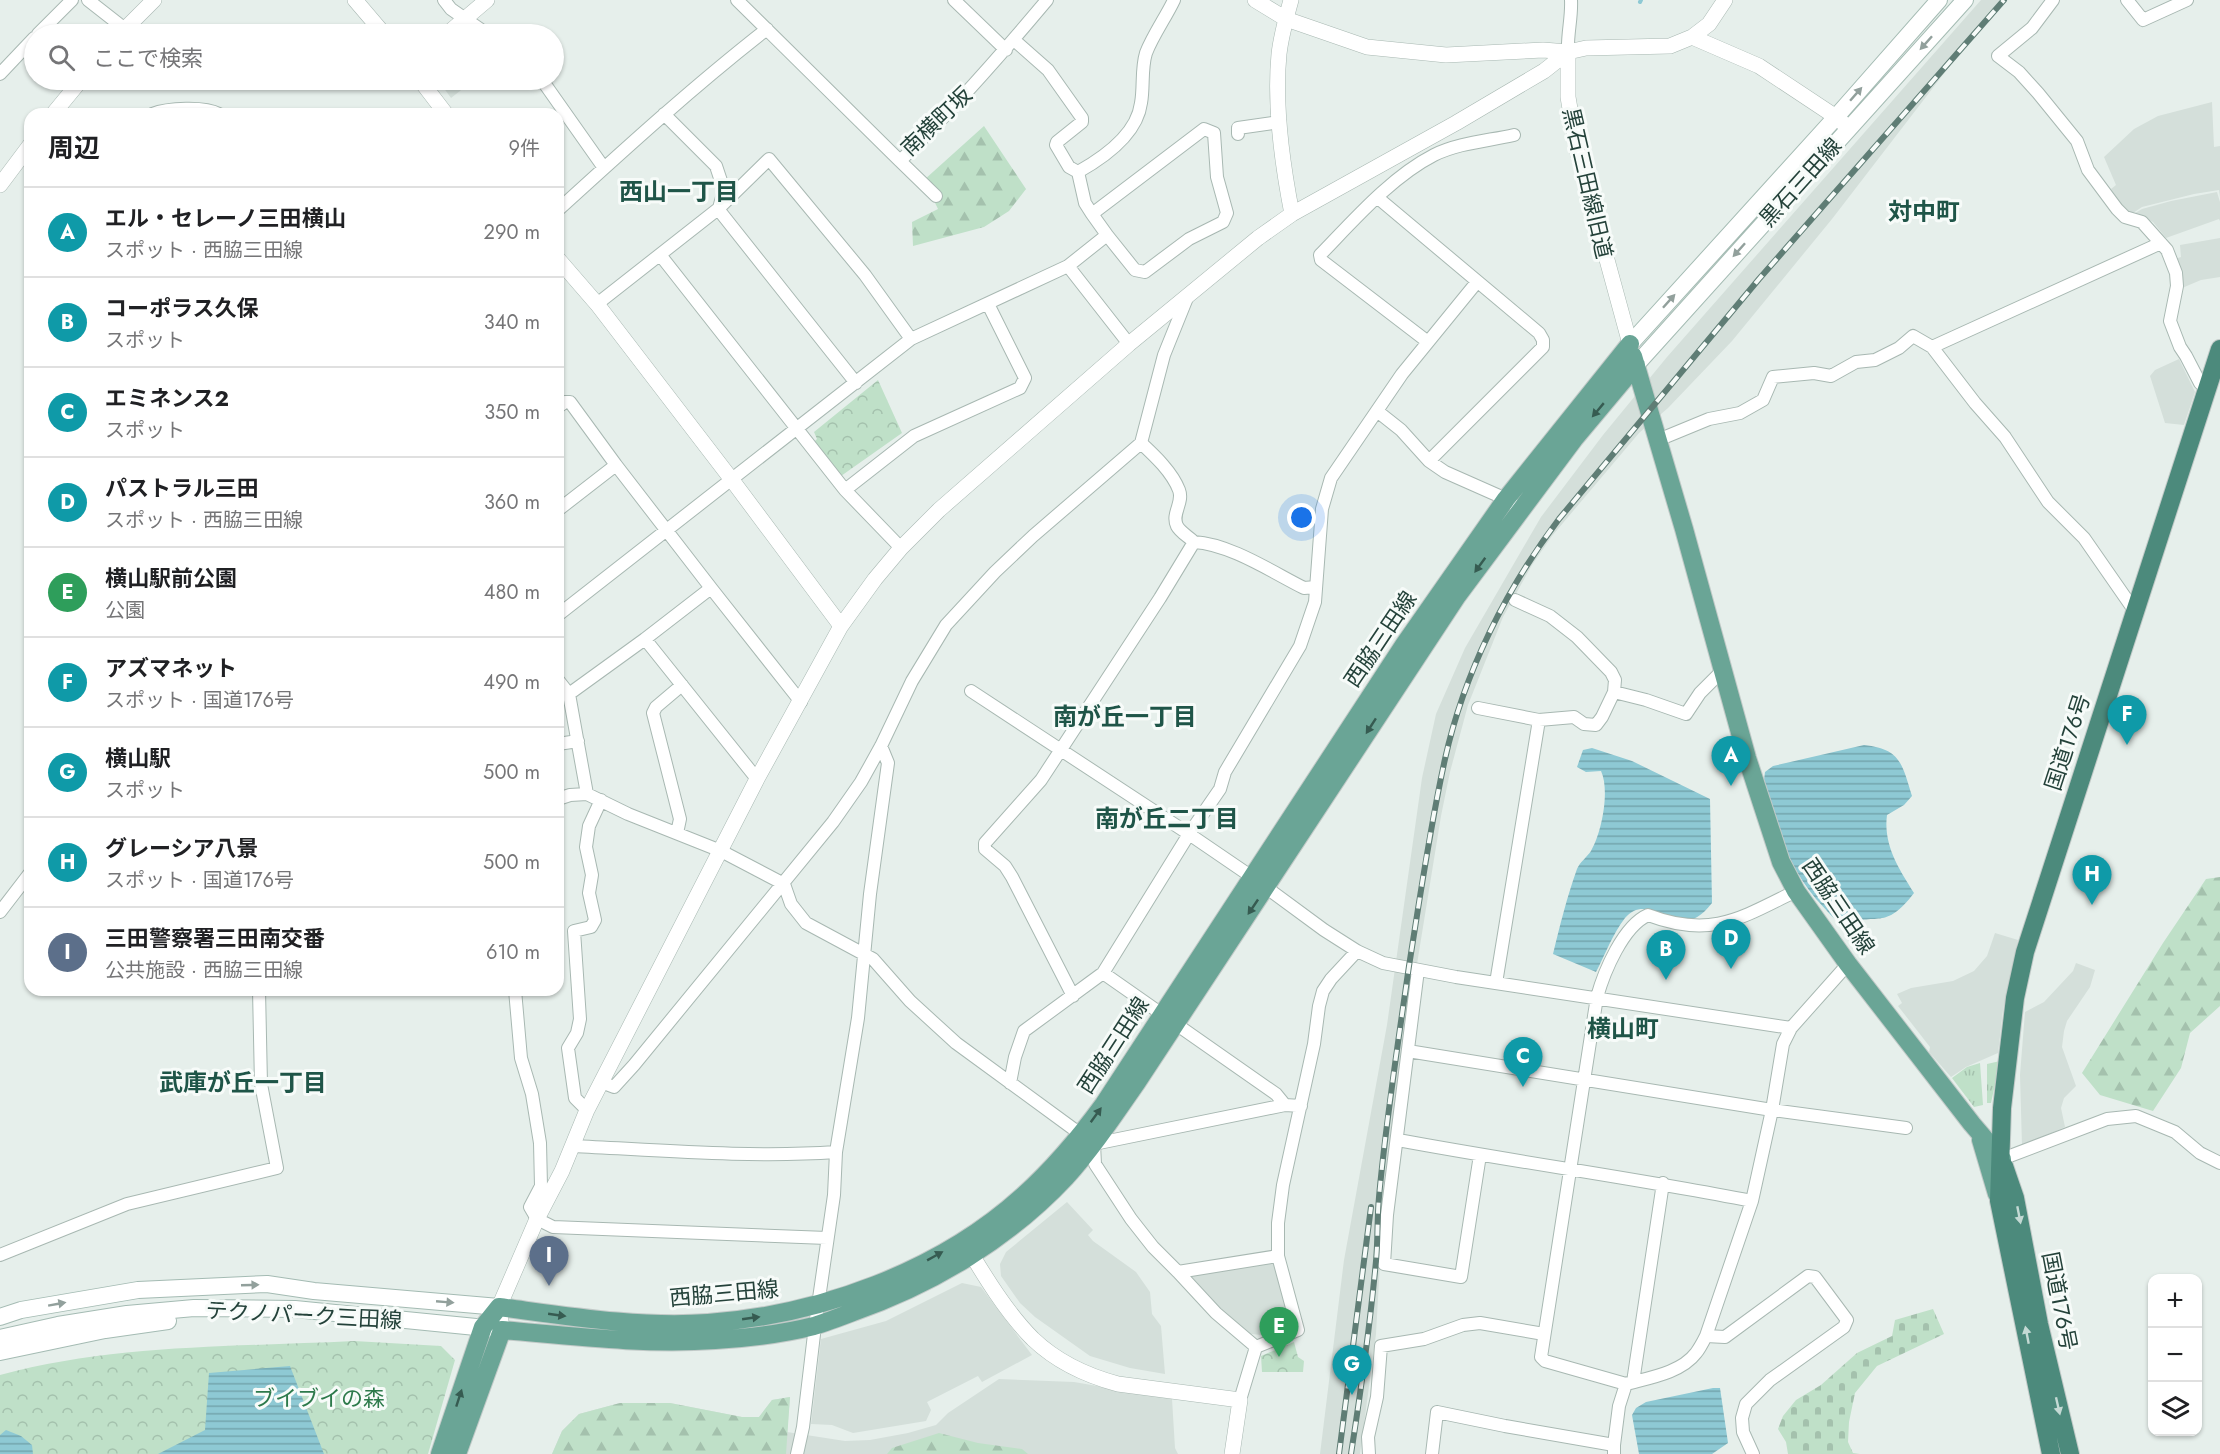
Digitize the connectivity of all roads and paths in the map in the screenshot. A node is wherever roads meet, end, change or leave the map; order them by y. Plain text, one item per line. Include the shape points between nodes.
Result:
1 (72, 0) edge
2 (88, 0) edge
3 (154, 0) edge
4 (355, 0) edge
5 (444, 0) edge
6 (487, 0) edge
7 (737, 0) edge
8 (954, 0) edge
9 (1047, 0) edge
10 (1174, 0) edge
11 (1291, 0) edge
12 (1571, 0) edge
13 (1725, 0) edge
14 (1939, 0) edge
15 (1965, 0) edge
16 (2053, 0) edge
17 (2127, 0) edge
18 (2187, 0) edge
19 (1258, 1) edge
20 (466, 18) junction
21 (1286, 19) junction
22 (48, 24) edge
23 (114, 24) edge
24 (130, 24) edge
25 (375, 24) edge
26 (459, 24) edge
27 (474, 24) edge
28 (766, 29) junction
29 (1692, 37) junction
30 (1010, 45) junction
31 (24, 49) edge
32 (1568, 52) junction
33 (0, 74) edge
34 (73, 90) edge
35 (428, 90) edge
36 (549, 90) edge
37 (58, 108) edge
38 (441, 108) edge
39 (562, 108) edge
40 (564, 111) edge
41 (664, 114) junction
42 (1280, 122) junction
43 (1842, 123) junction
44 (1238, 134) dead end
45 (1514, 135) dead end
46 (24, 153) edge
47 (900, 161) junction
48 (604, 168) junction
49 (1078, 172) junction
50 (0, 185) edge
51 (936, 196) dead end
52 (1378, 198) junction
53 (564, 205) edge
54 (718, 209) junction
55 (1092, 214) junction
56 (1292, 214) junction
57 (1107, 235) junction
58 (2161, 243) junction
59 (661, 256) junction
60 (564, 266) edge
61 (1068, 266) junction
62 (1477, 282) junction
63 (1187, 298) junction
64 (597, 304) junction
65 (988, 304) junction
66 (911, 339) junction
67 (1428, 342) junction
68 (1129, 344) junction
69 (1630, 344) junction
70 (1932, 347) junction
71 (2220, 349) edge
72 (1636, 365) junction
73 (856, 384) junction
74 (2207, 388) junction
75 (564, 402) edge
76 (1377, 411) junction
77 (797, 429) junction
78 (1659, 440) junction
79 (1141, 443) junction
80 (1429, 461) junction
81 (616, 465) junction
82 (732, 480) junction
83 (845, 490) junction
84 (1513, 504) junction
85 (564, 505) edge
86 (667, 531) junction
87 (1194, 542) junction
88 (901, 548) junction
89 (1316, 587) junction
90 (711, 588) junction
91 (1515, 600) dead end
92 (564, 610) edge
93 (2134, 610) junction
94 (841, 626) junction
95 (645, 639) junction
96 (1723, 670) junction
97 (682, 685) junction
98 (564, 688) edge
99 (971, 691) dead end
100 (1614, 692) junction
101 (569, 694) junction
102 (801, 702) junction
103 (1478, 708) dead end
104 (1539, 720) junction
105 (578, 741) junction
106 (564, 743) edge
107 (881, 746) junction
108 (1060, 750) junction
109 (757, 779) junction
110 (587, 794) junction
111 (564, 798) edge
112 (601, 800) junction
113 (677, 833) junction
114 (1189, 834) junction
115 (721, 851) junction
116 (24, 881) edge
117 (1259, 882) junction
118 (784, 884) junction
119 (1797, 891) junction
120 (0, 912) edge
121 (1357, 951) junction
122 (863, 952) junction
123 (1848, 964) junction
124 (1418, 970) junction
125 (1103, 973) junction
126 (1496, 983) junction
127 (259, 996) edge
128 (515, 996) edge
129 (1073, 996) junction
130 (1597, 997) junction
131 (1168, 1019) junction
132 (1791, 1028) junction
133 (1408, 1051) junction
134 (2007, 1062) junction
135 (1584, 1078) junction
136 (602, 1082) junction
137 (1010, 1083) junction
138 (1285, 1105) junction
139 (1301, 1106) junction
140 (587, 1110) junction
141 (1772, 1110) junction
142 (1975, 1127) junction
143 (1906, 1128) dead end
144 (1087, 1140) junction
145 (1398, 1140) junction
146 (573, 1146) junction
147 (836, 1152) junction
148 (1480, 1155) junction
149 (2001, 1159) junction
150 (2220, 1163) edge
151 (1570, 1170) junction
152 (1663, 1183) junction
153 (1752, 1201) junction
154 (1999, 1201) junction
155 (537, 1219) junction
156 (827, 1238) junction
157 (968, 1247) junction
158 (0, 1255) edge
159 (1278, 1256) junction
160 (1178, 1272) junction
161 (818, 1305) junction
162 (499, 1306) junction
163 (249, 1308) junction
164 (0, 1316) edge
165 (815, 1326) junction
166 (483, 1327) junction
167 (502, 1329) junction
168 (1544, 1335) junction
169 (1706, 1336) junction
170 (0, 1338) edge
171 (1256, 1347) junction
172 (0, 1352) edge
173 (1630, 1383) junction
174 (1240, 1400) junction
175 (1614, 1449) edge
176 (440, 1454) edge
177 (457, 1454) edge
178 (797, 1454) edge
179 (1232, 1454) edge
180 (1369, 1454) edge
181 (1432, 1454) edge
182 (1753, 1454) edge
183 (2051, 1454) edge
184 (2070, 1454) edge

1 - 22 street
2 - 23 street
3 - 24 street
4 - 25 street
5 - 20 street
6 - 20 street
7 - 28 street, 南横町坂
8 - 30 street
9 - 30 street, 南横町坂
10 - 49 street via 1146,53 1141,105 1129,131 1100,159
11 - 21 street
12 - 32 street
13 - 29 street via 1709,24
43 -> 14 main road, 黒石三田線
15 -> 43 main road, 黒石三田線
16 - 58 street via 2032,28 1998,56 2019,72 2077,141 2088,170 2117,209 2125,217 2142,222
17 - 18 street via 2143,20
19 - 21 street
20 - 26 street
20 - 27 street
21 - 32 street via 1367,47 1393,51 1446,55
21 - 42 street via 1279,51
28 - 41 street
28 - 47 street, 南横町坂
29 - 32 street via 1670,46
29 - 43 street via 1759,66
30 - 47 street, 南横町坂
30 - 49 street via 1048,70 1082,118 1056,145 1068,167
31 - 33 street
32 - 56 street via 1466,118
32 - 69 street, 黒石三田線旧道 via 1568,97 1577,150
34 - 37 street
35 - 38 street
36 - 39 street
40 - 48 street
41 - 48 street
41 - 54 street via 716,166 724,190
42 - 44 street via 1238,128
42 - 56 street
69 -> 43 main road, 黒石三田線
43 -> 72 main road, 黒石三田線
45 - 52 street via 1435,154 1404,174
46 - 50 street
47 - 51 street
48 - 53 street
49 - 55 street via 1085,203
52 - 62 street
52 - 67 street via 1320,255
54 - 59 street
54 - 66 street via 769,159 865,275
54 - 73 street
55 - 57 street
55 - 57 street via 1204,129 1214,133 1217,177 1227,213 1223,222 1189,239 1145,272 1135,270
56 - 63 street via 1257,238
57 - 61 street
58 - 70 street
58 - 74 street via 2176,273 2170,321 2180,347 2200,383
59 - 64 street
59 - 77 street
60 - 64 street
61 - 65 street
61 - 68 street
62 - 67 street
62 - 80 street via 1539,333 1543,347
63 - 68 street
63 - 79 street via 1164,355
64 - 82 street
65 - 66 street
65 - 83 street via 1024,378 1020,388 914,436
66 - 73 street
67 - 76 street
68 - 88 street
69 - 72 main road, 西脇三田線
69 - 84 main road, 西脇三田線
70 - 78 street via 1913,336 1875,360 1856,362 1831,376 1814,373 1773,377 1763,400 1740,413 1709,418
70 - 93 street via 2005,437 2049,502 2085,538
71 - 74 highway, 国道176号
72 - 78 main road, 西脇三田線
72 -> 84 main road, 西脇三田線
73 - 77 street
74 - 93 highway, 国道176号
75 - 81 street via 570,402
76 - 80 street
76 - 89 street via 1330,478 1322,509
77 - 82 street
77 - 83 street
78 - 96 main road, 西脇三田線
79 - 87 street via 1160,461 1179,489 1177,526
79 - 107 street via 1033,536 946,625 912,681
80 - 84 street
81 - 85 street
81 - 86 street
82 - 86 street
82 - 94 street
83 - 88 street
84 - 117 main road, 西脇三田線 via 1404,645
86 - 90 street
86 - 92 street
87 - 89 street via 1239,555 1304,588
87 - 108 street
88 - 94 street
89 - 114 street via 1300,646 1224,772 1220,789
90 - 95 street
90 - 102 street
91 - 100 street via 1550,616 1577,637 1611,672
93 - 134 highway, 国道176号 via 2025,952
94 - 102 street
95 - 97 street
95 - 101 street
96 - 100 street via 1686,714
96 - 119 main road, 西脇三田線 via 1771,836
97 - 109 street
97 - 113 street via 653,713 680,819
98 - 101 street
99 - 108 street
100 - 104 street via 1596,725 1584,724 1574,717
101 - 105 street
102 - 109 street
103 - 104 street
104 - 126 street
105 - 106 street
105 - 110 street
107 - 118 street via 833,822
107 - 122 street via 888,764
108 - 114 street
108 - 129 street via 1041,780 985,843 1012,877
109 - 115 street
110 - 111 street
110 - 112 street
112 - 113 street
112 - 140 street via 589,826 586,847 595,920 591,927 574,931 580,1019 578,1033 568,1048 575,1098
113 - 115 street
114 - 117 street
114 - 125 street
115 - 118 street
115 - 136 street
116 - 120 street
117 - 121 street
117 - 131 main road, 西脇三田線
118 - 122 street via 791,904 806,923
118 - 136 street via 614,1087
119 - 123 main road, 西脇三田線
119 - 130 street via 1723,924 1668,923 1648,915 1631,928 1603,975
121 - 124 street via 1383,963
121 - 139 street via 1323,991
122 - 137 street via 956,1043
122 - 147 street via 858,1018
123 - 132 street
123 - 142 main road, 西脇三田線
124 - 126 street
124 - 133 street
125 - 129 street
125 - 131 street
126 - 130 street
127 - 158 street via 261,1084 277,1168 127,1204
128 - 155 street via 520,1058 532,1094 540,1143 541,1186 530,1207
129 - 137 street via 1024,1031
130 - 132 street
130 - 135 street
131 - 138 street via 1276,1094
131 - 144 main road, 西脇三田線 via 1104,1104
132 - 141 street via 1783,1044
133 - 135 street
133 - 145 street
134 - 142 main road via 1994,1118
134 - 149 highway, 国道176号
135 - 141 street
135 - 151 street
136 - 140 street
137 - 144 street
138 - 139 street
138 - 144 street
139 - 159 street via 1283,1185
140 - 146 street
141 - 143 street
141 - 153 street
142 - 149 main road, 西脇三田線
142 - 154 main road, 西脇三田線
144 - 157 main road, 西脇三田線 via 991,1222
144 - 160 street via 1095,1164 1131,1219
145 - 148 street
145 - 148 street via 1384,1264 1461,1277
146 - 147 street via 685,1152
146 - 155 street
147 - 156 street
148 - 151 street
149 - 150 street via 2107,1119 2136,1116 2175,1132 2200,1153
149 - 154 highway, 国道176号
149 -> 184 highway, 国道176号 via 2016,1198 2039,1324
151 - 152 street
151 - 168 street
152 - 153 street
152 - 173 street
153 - 169 street
183 -> 154 highway, 国道176号
155 - 156 street via 553,1227
155 - 162 street
156 - 161 street
161 -> 157 main road, 西脇三田線
157 - 165 main road, 西脇三田線 via 907,1290
157 - 174 street via 986,1278 1034,1339 1071,1365 1118,1384
159 - 160 street
159 - 171 street via 1298,1330
160 - 171 street via 1215,1313
162 -> 161 main road, 西脇三田線 via 590,1318 706,1323
161 - 165 street
164 -> 162 main road, テクノパーク三田線 via 138,1290 267,1284
162 - 166 main road
162 - 167 street
163 - 166 main road, テクノパーク三田線
163 - 170 main road, テクノパーク三田線 via 127,1314
163 - 172 main road via 105,1330
165 - 167 main road, 西脇三田線 via 692,1340 614,1339
165 - 178 street
166 - 167 main road, テクノパーク三田線
176 -> 166 main road
167 - 177 main road
168 - 173 street via 1541,1357 1545,1361
168 - 180 street via 1480,1323 1381,1346
169 - 173 street via 1696,1355 1680,1366
169 - 182 street via 1725,1337 1808,1276 1815,1277 1846,1320 1844,1327 1770,1380 1746,1404 1743,1432
171 - 174 street
173 - 175 street via 1619,1406
174 - 179 street
175 - 181 street via 1437,1412

